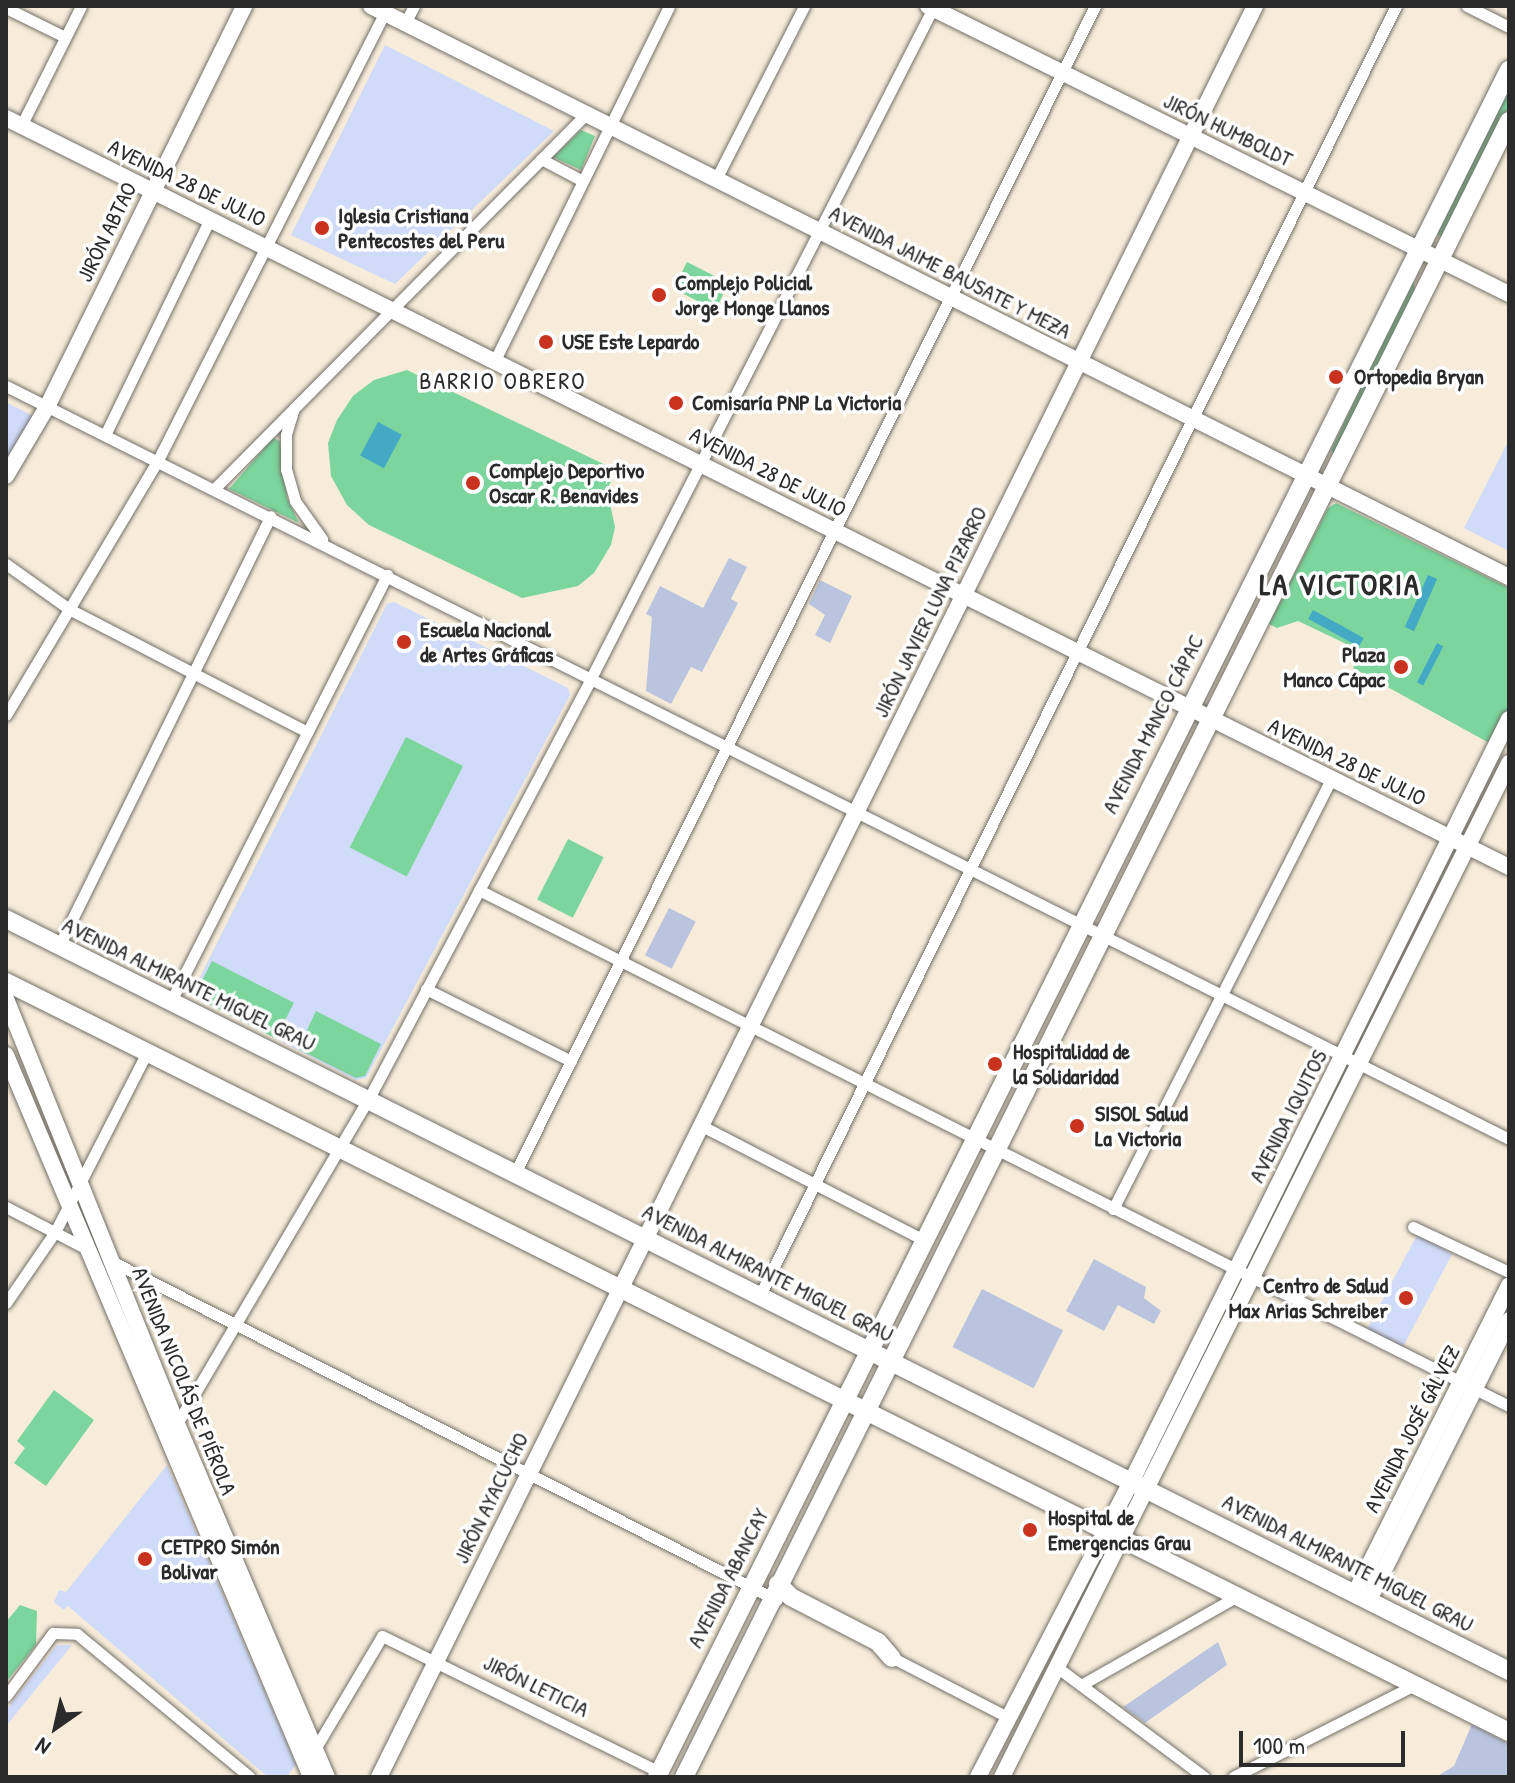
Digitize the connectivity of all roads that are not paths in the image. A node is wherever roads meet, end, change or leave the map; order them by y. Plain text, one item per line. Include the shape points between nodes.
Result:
1 (81, 6) edge
2 (244, 6) edge
3 (414, 6) edge
4 (669, 6) edge
5 (804, 6) edge
6 (1095, 6) edge
7 (1255, 6) edge
8 (1396, 6) edge
9 (1467, 6) edge
10 (931, 7) edge
11 (6, 8) edge
12 (381, 8) edge
13 (405, 23) junction
14 (1509, 27) edge
15 (65, 37) junction
16 (1509, 70) edge
17 (1062, 73) junction
18 (586, 114) junction
19 (1509, 121) edge
20 (14, 122) edge
21 (610, 126) junction
22 (1190, 136) junction
23 (541, 159) junction
24 (716, 179) junction
25 (583, 181) junction
26 (152, 191) junction
27 (1303, 192) junction
28 (210, 219) junction
29 (819, 231) junction
30 (266, 246) junction
31 (1420, 250) junction
32 (1440, 260) junction
33 (1509, 294) edge
34 (951, 297) junction
35 (391, 308) junction
36 (495, 360) junction
37 (1079, 361) junction
38 (6, 386) edge
39 (296, 403) junction
40 (47, 407) junction
41 (1190, 418) junction
42 (105, 435) junction
43 (158, 460) junction
44 (701, 464) junction
45 (6, 476) edge
46 (1307, 477) junction
47 (1327, 487) junction
48 (215, 488) junction
49 (271, 516) junction
50 (835, 530) junction
51 (326, 544) junction
52 (6, 564) edge
53 (387, 575) junction
54 (1509, 577) edge
55 (963, 595) junction
56 (69, 609) junction
57 (1074, 650) junction
58 (190, 673) junction
59 (590, 680) junction
60 (1188, 707) junction
61 (6, 715) edge
62 (1210, 719) junction
63 (1509, 719) edge
64 (307, 732) junction
65 (727, 747) junction
66 (1509, 763) edge
67 (1332, 778) junction
68 (855, 811) junction
69 (1451, 837) junction
70 (1468, 846) junction
71 (969, 866) junction
72 (1509, 867) edge
73 (479, 890) junction
74 (6, 919) edge
75 (1081, 923) junction
76 (1103, 935) junction
77 (59, 946) junction
78 (619, 961) junction
79 (6, 982) edge
80 (426, 989) junction
81 (1222, 996) junction
82 (6, 999) edge
83 (171, 1001) junction
84 (749, 1026) junction
85 (28, 1052) junction
86 (146, 1054) junction
87 (7, 1058) edge
88 (571, 1061) junction
89 (1350, 1061) junction
90 (863, 1083) junction
91 (366, 1104) junction
92 (700, 1125) junction
93 (974, 1139) junction
94 (1509, 1139) edge
95 (343, 1146) junction
96 (996, 1150) junction
97 (515, 1173) junction
98 (80, 1184) junction
99 (815, 1185) junction
100 (69, 1205) junction
101 (6, 1207) edge
102 (1113, 1209) junction
103 (1413, 1227) dead end
104 (55, 1232) junction
105 (924, 1240) junction
106 (642, 1242) junction
107 (87, 1249) junction
108 (111, 1261) junction
109 (1236, 1270) junction
110 (1509, 1272) edge
111 (1251, 1278) junction
112 (1509, 1285) edge
113 (620, 1286) junction
114 (760, 1295) junction
115 (6, 1303) edge
116 (1509, 1320) edge
117 (237, 1325) junction
118 (867, 1356) junction
119 (887, 1366) junction
120 (1467, 1387) junction
121 (846, 1399) junction
122 (1509, 1406) edge
123 (865, 1409) junction
124 (177, 1424) junction
125 (166, 1442) junction
126 (527, 1472) junction
127 (1137, 1489) junction
128 (1107, 1529) junction
129 (1124, 1538) junction
130 (750, 1586) junction
131 (775, 1591) junction
132 (1362, 1596) junction
133 (1234, 1598) junction
134 (1054, 1631) junction
135 (1072, 1640) junction
136 (892, 1658) joint
137 (438, 1662) junction
138 (1058, 1668) junction
139 (1509, 1671) edge
140 (1081, 1685) junction
141 (1412, 1686) junction
142 (6, 1696) edge
143 (1009, 1718) junction
144 (1509, 1732) edge
145 (315, 1749) junction
146 (981, 1772) edge
147 (662, 1775) edge
148 (250, 1777) edge
149 (311, 1777) edge
150 (327, 1777) edge
151 (379, 1777) edge
152 (684, 1777) edge
153 (1002, 1777) edge
154 (1204, 1777) edge
155 (1233, 1777) edge

1 - 15 street
2 - 26 main road, JIRÓN ABTAO
3 - 13 street
4 - 21 street
5 - 24 street
6 - 17 street
7 - 22 main road, JIRÓN JAVIER LUNA PIZARRO
8 - 27 street
9 - 14 street
10 - 17 main road, JIRÓN HUMBOLDT
10 - 29 street
11 - 15 street
12 - 13 main road, AVENIDA JAIME BAUSATE Y MEZA
12 - 30 street
13 - 18 main road, AVENIDA JAIME BAUSATE Y MEZA
15 - 20 street
16 - 31 main road, AVENIDA MANCO CÁPAC
17 - 22 main road, JIRÓN HUMBOLDT
17 - 34 street
18 - 21 main road, AVENIDA JAIME BAUSATE Y MEZA
18 - 23 street
19 - 32 main road
20 - 26 main road, AVENIDA 28 DE JULIO
21 - 24 main road, AVENIDA JAIME BAUSATE Y MEZA
21 - 25 street
22 - 27 main road, JIRÓN HUMBOLDT
22 - 37 main road, JIRÓN JAVIER LUNA PIZARRO
23 - 25 street
23 - 35 street
24 - 29 main road, AVENIDA JAIME BAUSATE Y MEZA
25 - 36 street
26 - 28 main road, AVENIDA 28 DE JULIO
26 - 40 main road, JIRÓN ABTAO
27 - 31 main road, JIRÓN HUMBOLDT
27 - 41 street
28 - 30 main road, AVENIDA 28 DE JULIO
28 - 42 street
29 - 34 main road, AVENIDA JAIME BAUSATE Y MEZA
29 - 44 street
30 - 35 main road, AVENIDA 28 DE JULIO
30 - 43 street
31 - 32 main road, JIRÓN HUMBOLDT
31 - 46 main road, AVENIDA MANCO CÁPAC
32 - 33 main road, JIRÓN HUMBOLDT
32 - 47 main road
34 - 37 main road, AVENIDA JAIME BAUSATE Y MEZA
34 - 50 street
35 - 36 main road, AVENIDA 28 DE JULIO
35 - 39 street
36 - 44 main road, AVENIDA 28 DE JULIO
37 - 41 main road, AVENIDA JAIME BAUSATE Y MEZA
37 - 55 main road, JIRÓN JAVIER LUNA PIZARRO
38 - 40 street
39 - 48 street
39 - 51 street via 286,435 286,469 295,501
40 - 42 street
40 - 45 main road, JIRÓN ABTAO
41 - 46 main road, AVENIDA JAIME BAUSATE Y MEZA
41 - 57 street
42 - 43 street
43 - 48 street
43 - 56 street
44 - 50 main road, AVENIDA 28 DE JULIO
44 - 59 street
46 - 47 main road, AVENIDA JAIME BAUSATE Y MEZA
46 - 60 main road, AVENIDA MANCO CÁPAC
47 - 54 main road, AVENIDA JAIME BAUSATE Y MEZA
47 - 62 main road
48 - 49 street
49 - 51 street
49 - 58 street
50 - 55 main road, AVENIDA 28 DE JULIO
50 - 65 street
51 - 53 street
52 - 56 street
53 - 59 street
53 - 64 street
55 - 57 main road, AVENIDA 28 DE JULIO
55 - 68 main road, JIRÓN JAVIER LUNA PIZARRO
56 - 58 street
56 - 61 street
57 - 60 main road, AVENIDA 28 DE JULIO
57 - 71 street
58 - 64 street
58 - 77 street
59 - 65 street
59 - 73 street
60 - 62 main road, AVENIDA 28 DE JULIO
60 - 75 main road, AVENIDA MANCO CÁPAC
62 - 67 main road, AVENIDA 28 DE JULIO
62 - 76 main road
63 - 69 main road, AVENIDA IQUITOS
64 - 83 street
65 - 68 street
65 - 78 street
66 - 70 main road, AVENIDA IQUITOS
67 - 69 main road, AVENIDA 28 DE JULIO
67 - 81 street
68 - 71 street
68 - 84 main road, JIRÓN JAVIER LUNA PIZARRO
69 - 70 main road, AVENIDA 28 DE JULIO
69 - 89 main road, AVENIDA IQUITOS
70 - 72 main road, AVENIDA 28 DE JULIO
70 - 89 main road, AVENIDA IQUITOS
71 - 75 street
71 - 90 street
73 - 78 street
73 - 80 street
74 - 77 main road, AVENIDA ALMIRANTE MIGUEL GRAU
75 - 76 street
75 - 93 main road, AVENIDA MANCO CÁPAC
76 - 81 street
76 - 96 main road
77 - 83 main road, AVENIDA ALMIRANTE MIGUEL GRAU
78 - 84 street
78 - 88 street
79 - 86 main road
80 - 88 street
80 - 91 street
81 - 89 street
81 - 102 street
82 - 85 main road, AVENIDA NICOLÁS DE PIÉROLA
83 - 91 main road, AVENIDA ALMIRANTE MIGUEL GRAU
84 - 90 street
84 - 92 main road, JIRÓN JAVIER LUNA PIZARRO
85 - 87 main road
85 - 98 main road, AVENIDA NICOLÁS DE PIÉROLA
86 - 95 main road
86 - 98 street
87 - 100 main road, AVENIDA NICOLÁS DE PIÉROLA
88 - 97 street
89 - 94 street
89 - 109 main road, AVENIDA IQUITOS
89 - 111 main road, AVENIDA IQUITOS
90 - 93 street
90 - 99 street
91 - 95 street
91 - 97 main road, AVENIDA ALMIRANTE MIGUEL GRAU
92 - 99 street
92 - 106 main road, JIRÓN JAVIER LUNA PIZARRO
93 - 96 street
93 - 105 main road, AVENIDA MANCO CÁPAC
95 - 113 main road
95 - 117 street
96 - 102 street
96 - 119 main road
97 - 106 main road, AVENIDA ALMIRANTE MIGUEL GRAU
98 - 100 street
98 - 108 main road, AVENIDA NICOLÁS DE PIÉROLA
99 - 105 street
99 - 114 street
100 - 104 street
100 - 107 main road, AVENIDA NICOLÁS DE PIÉROLA
101 - 104 street
102 - 109 street
103 - 110 street
104 - 107 street
104 - 115 street
105 - 118 main road, AVENIDA MANCO CÁPAC
106 - 113 main road, JIRÓN AYACUCHO
106 - 114 main road, AVENIDA ALMIRANTE MIGUEL GRAU
107 - 125 main road, AVENIDA NICOLÁS DE PIÉROLA
108 - 117 street
108 - 124 main road, AVENIDA NICOLÁS DE PIÉROLA
109 - 111 street
109 - 127 main road, AVENIDA IQUITOS
111 - 120 street
111 - 127 main road, AVENIDA IQUITOS
112 - 120 main road, AVENIDA JOSÉ GÁLVEZ
113 - 121 main road
113 - 126 main road, JIRÓN AYACUCHO
114 - 118 main road, AVENIDA ALMIRANTE MIGUEL GRAU
116 - 120 main road, AVENIDA JOSÉ GÁLVEZ
117 - 124 street
117 - 126 street
118 - 119 main road, AVENIDA ALMIRANTE MIGUEL GRAU
118 - 121 main road, AVENIDA MANCO CÁPAC
119 - 123 main road
119 - 127 main road, AVENIDA ALMIRANTE MIGUEL GRAU
120 - 122 street
120 - 132 main road, AVENIDA JOSÉ GÁLVEZ
121 - 123 main road
121 - 130 main road, AVENIDA ABANCAY
123 - 128 main road
123 - 131 main road
124 - 125 street
124 - 145 main road, AVENIDA NICOLÁS DE PIÉROLA
125 - 149 main road, AVENIDA NICOLÁS DE PIÉROLA
126 - 130 street
126 - 137 main road, JIRÓN AYACUCHO
127 - 128 main road, AVENIDA IQUITOS
127 - 129 main road, AVENIDA IQUITOS
127 - 132 main road, AVENIDA ALMIRANTE MIGUEL GRAU
128 - 129 main road
128 - 134 main road, AVENIDA IQUITOS
129 - 133 main road
129 - 135 main road, AVENIDA IQUITOS
130 - 131 street
130 - 147 main road, AVENIDA ABANCAY
131 - 136 main road via 878,1642
131 - 152 main road
132 - 139 main road, AVENIDA ALMIRANTE MIGUEL GRAU
133 - 140 street
133 - 141 main road
134 - 135 main road
134 - 143 main road, AVENIDA IQUITOS
135 - 138 main road, AVENIDA IQUITOS
136 - 143 street
137 - 145 street, JIRÓN LETICIA via 382,1636
137 - 147 street, JIRÓN LETICIA
137 - 151 main road, JIRÓN AYACUCHO
138 - 140 street
138 - 153 main road, AVENIDA IQUITOS
140 - 154 street
141 - 144 main road
141 - 155 street
142 - 148 street via 53,1633 68,1632 85,1639
143 - 146 main road, AVENIDA IQUITOS
145 - 150 main road, AVENIDA NICOLÁS DE PIÉROLA
146 - 153 main road

